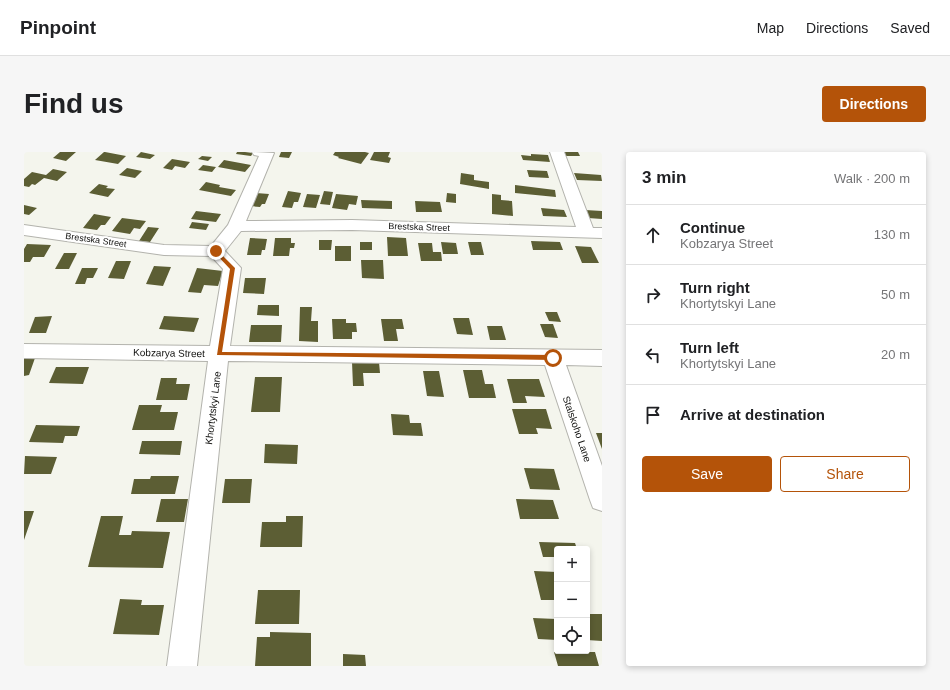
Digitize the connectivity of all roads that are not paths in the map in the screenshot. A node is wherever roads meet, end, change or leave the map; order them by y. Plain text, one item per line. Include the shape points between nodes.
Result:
1 (259, 152) edge
2 (557, 152) edge
3 (236, 226) junction
4 (24, 230) edge
5 (594, 232) edge
6 (216, 251) junction
7 (24, 351) edge
8 (219, 354) junction
9 (553, 358) junction
10 (602, 358) edge
11 (602, 500) edge
12 (182, 666) edge

1 - 3 street via 267,153
2 - 5 street
3 - 5 street, Brestska Street via 352,225
3 - 6 street
4 - 6 street, Brestska Street via 164,250
6 - 8 street, Khortytskyi Lane via 232,268
7 - 8 street, Kobzarya Street
8 - 9 street, Kobzarya Street
8 - 12 street, Khortytskyi Lane
9 - 10 street, Kobzarya Street
9 - 11 street, Stalskoho Lane

